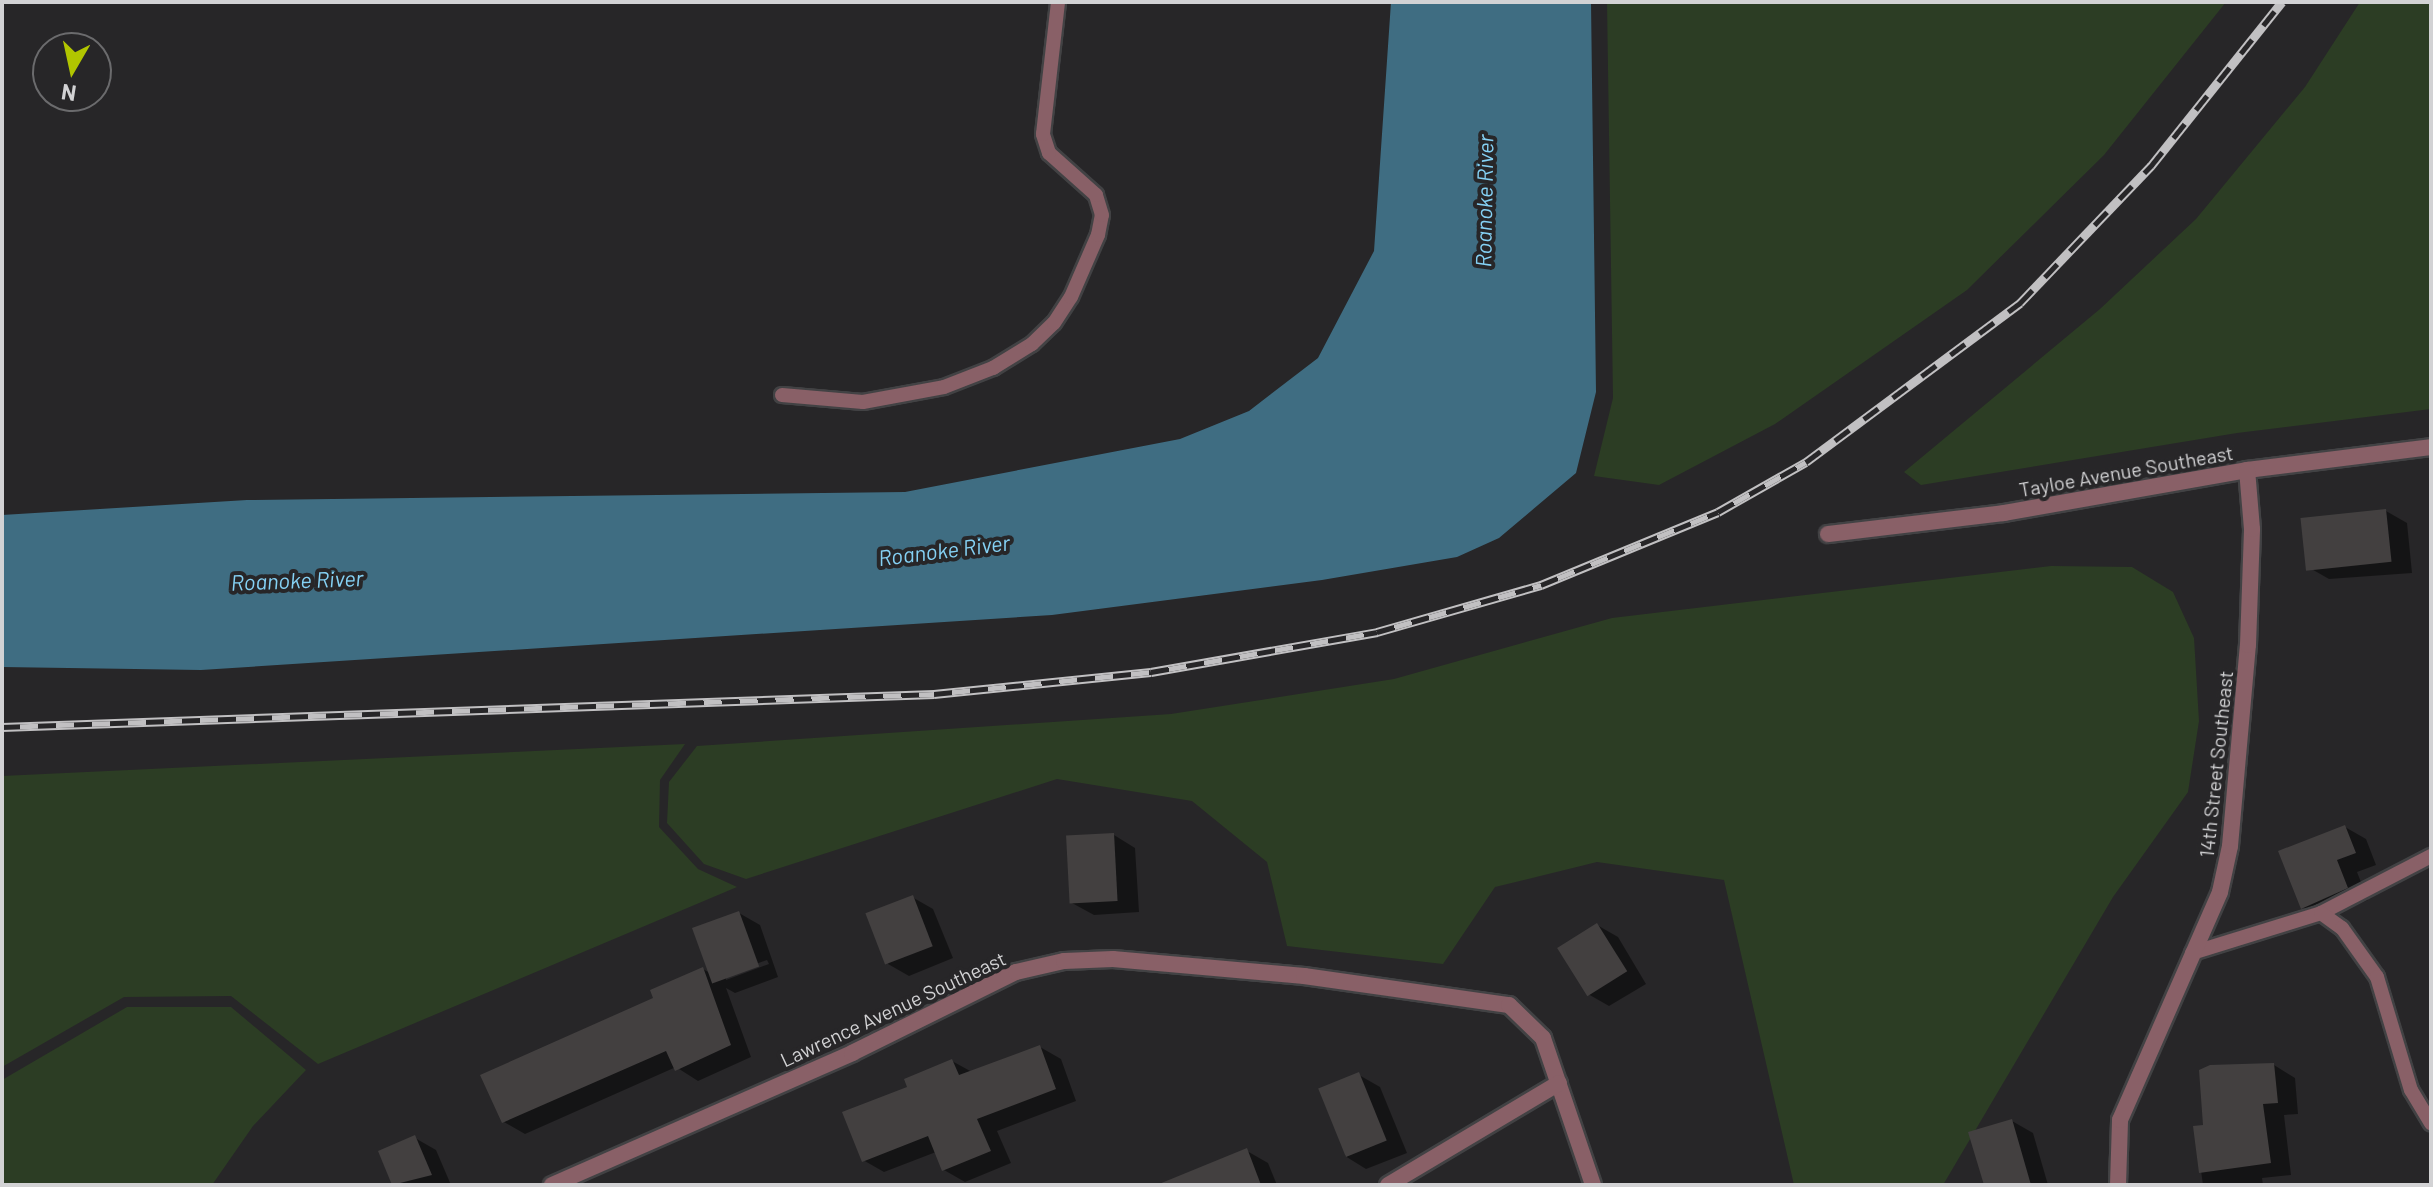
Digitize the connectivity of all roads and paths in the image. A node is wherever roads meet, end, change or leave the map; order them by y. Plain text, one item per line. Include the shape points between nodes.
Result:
1 (1058, 2) edge
2 (782, 395) dead end
3 (2431, 447) edge
4 (2247, 470) junction
5 (1828, 534) dead end
6 (2431, 856) edge
7 (2321, 913) junction
8 (2192, 953) junction
9 (1559, 1083) junction
10 (2431, 1123) edge
11 (552, 1185) edge
12 (1388, 1185) edge
13 (1593, 1185) edge
14 (2118, 1185) edge

1 - 2 lane via 1043,134 1049,153 1096,195 1102,215 1071,297 1054,323 993,368 944,387 863,402
3 - 4 street, Tayloe Avenue Southeast
4 - 5 street, Tayloe Avenue Southeast via 2004,513
4 - 8 street, 14th Street Southeast via 2252,529 2248,645 2230,846 2220,892
6 - 7 lane
7 - 8 lane
7 - 10 lane via 2365,954 2388,1009 2411,1090
8 - 14 street, 14th Street Southeast via 2120,1120
9 - 11 street, Lawrence Avenue Southeast via 1543,1038 1526,1017 1483,998 1113,959 1064,961 1016,972 970,991 852,1053
9 - 12 street
9 - 13 street, Lawrence Avenue Southeast

